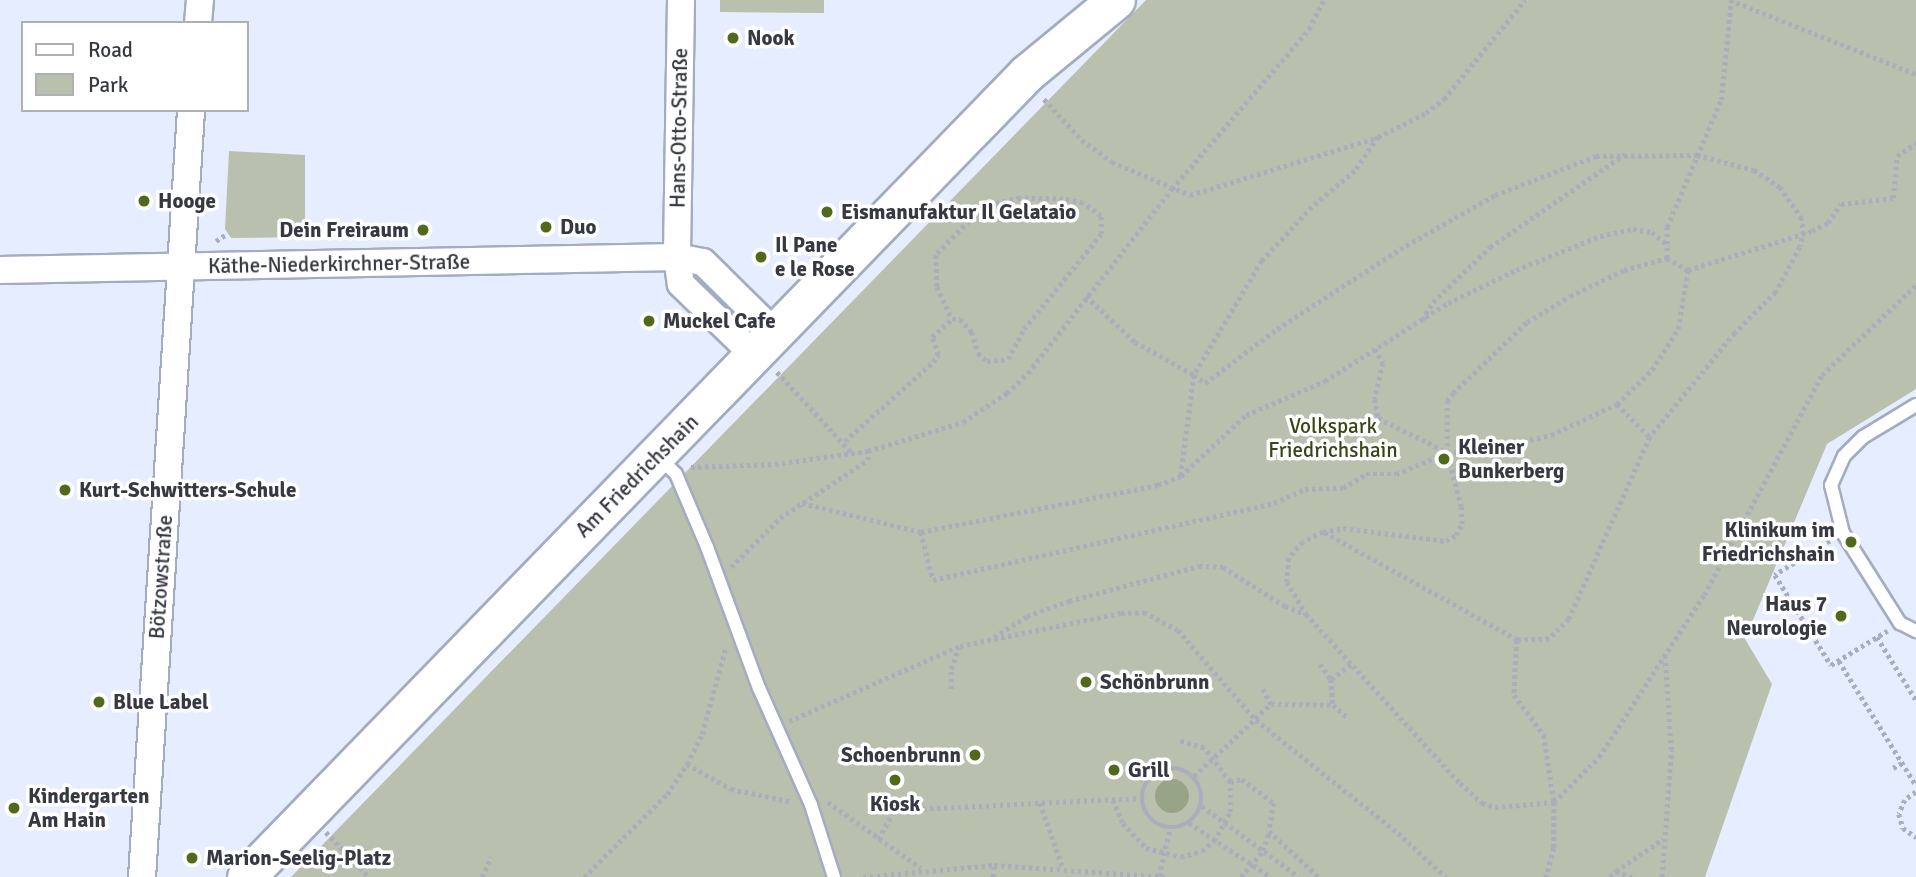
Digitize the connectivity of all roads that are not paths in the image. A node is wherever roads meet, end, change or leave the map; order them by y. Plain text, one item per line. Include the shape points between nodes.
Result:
1 (200, 0) edge
2 (681, 0) edge
3 (1087, 0) edge
4 (1116, 0) edge
5 (198, 21) edge
6 (1036, 86) junction
7 (191, 112) edge
8 (677, 257) junction
9 (179, 268) junction
10 (0, 270) edge
11 (769, 354) junction
12 (1916, 405) edge
13 (669, 462) junction
14 (1916, 631) edge
15 (142, 877) edge
16 (246, 877) edge
17 (834, 877) edge

1 - 5 street
2 - 8 street, Hans-Otto-Straße
3 - 6 street, Am Friedrichshain via 1050,38
4 - 6 street, Am Friedrichshain
6 - 11 street, Am Friedrichshain
7 - 9 street, Bötzowstraße
8 - 9 street, Käthe-Niederkirchner-Straße
8 - 11 street, Käthe-Niederkirchner-Straße via 703,262
9 - 10 street, Käthe-Niederkirchner-Straße
9 - 15 street, Bötzowstraße
11 - 13 street, Am Friedrichshain
12 - 14 lane via 1863,437 1844,456 1832,485 1843,533 1900,623
13 - 16 street, Am Friedrichshain
13 - 17 lane via 811,805

